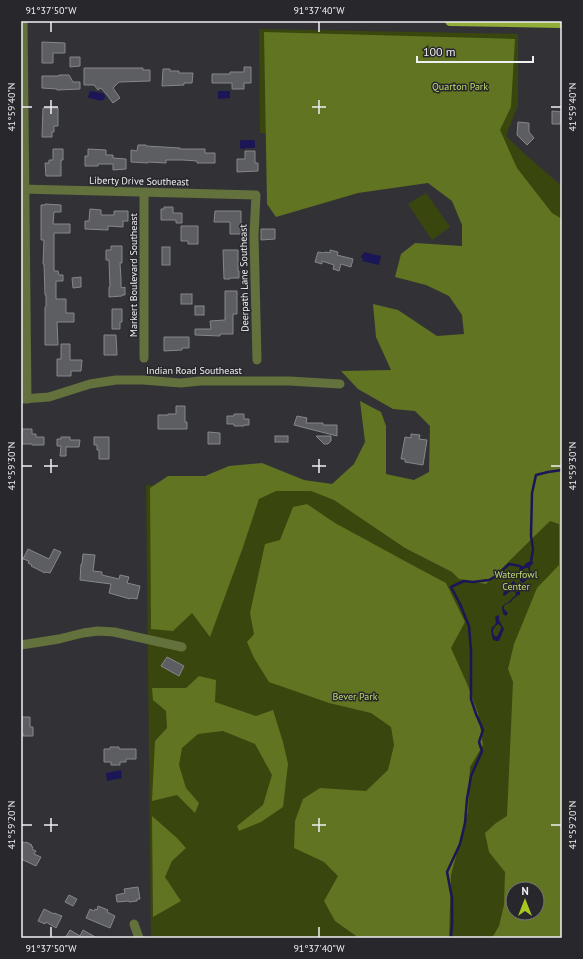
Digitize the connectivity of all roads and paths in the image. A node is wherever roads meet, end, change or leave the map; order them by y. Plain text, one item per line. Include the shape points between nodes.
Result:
1 (24, 21) edge
2 (450, 21) edge
3 (536, 22) edge
4 (562, 23) edge
5 (23, 189) edge
6 (144, 193) junction
7 (256, 195) joint
8 (144, 358) dead end
9 (257, 360) dead end
10 (340, 384) dead end
11 (24, 399) edge
12 (21, 645) edge
13 (182, 647) dead end
14 (134, 924) dead end
15 (138, 938) edge

1 - 5 street
2 - 3 main road
3 - 4 main road
5 - 6 street, Liberty Drive Southeast
5 - 11 street
6 - 7 street, Liberty Drive Southeast
6 - 8 street, Markert Boulevard Southeast
7 - 9 street, Deerpath Lane Southeast via 254,235
10 - 11 street, Indian Road Southeast via 116,380 90,384 49,397
12 - 13 street via 98,631 114,632
14 - 15 street

